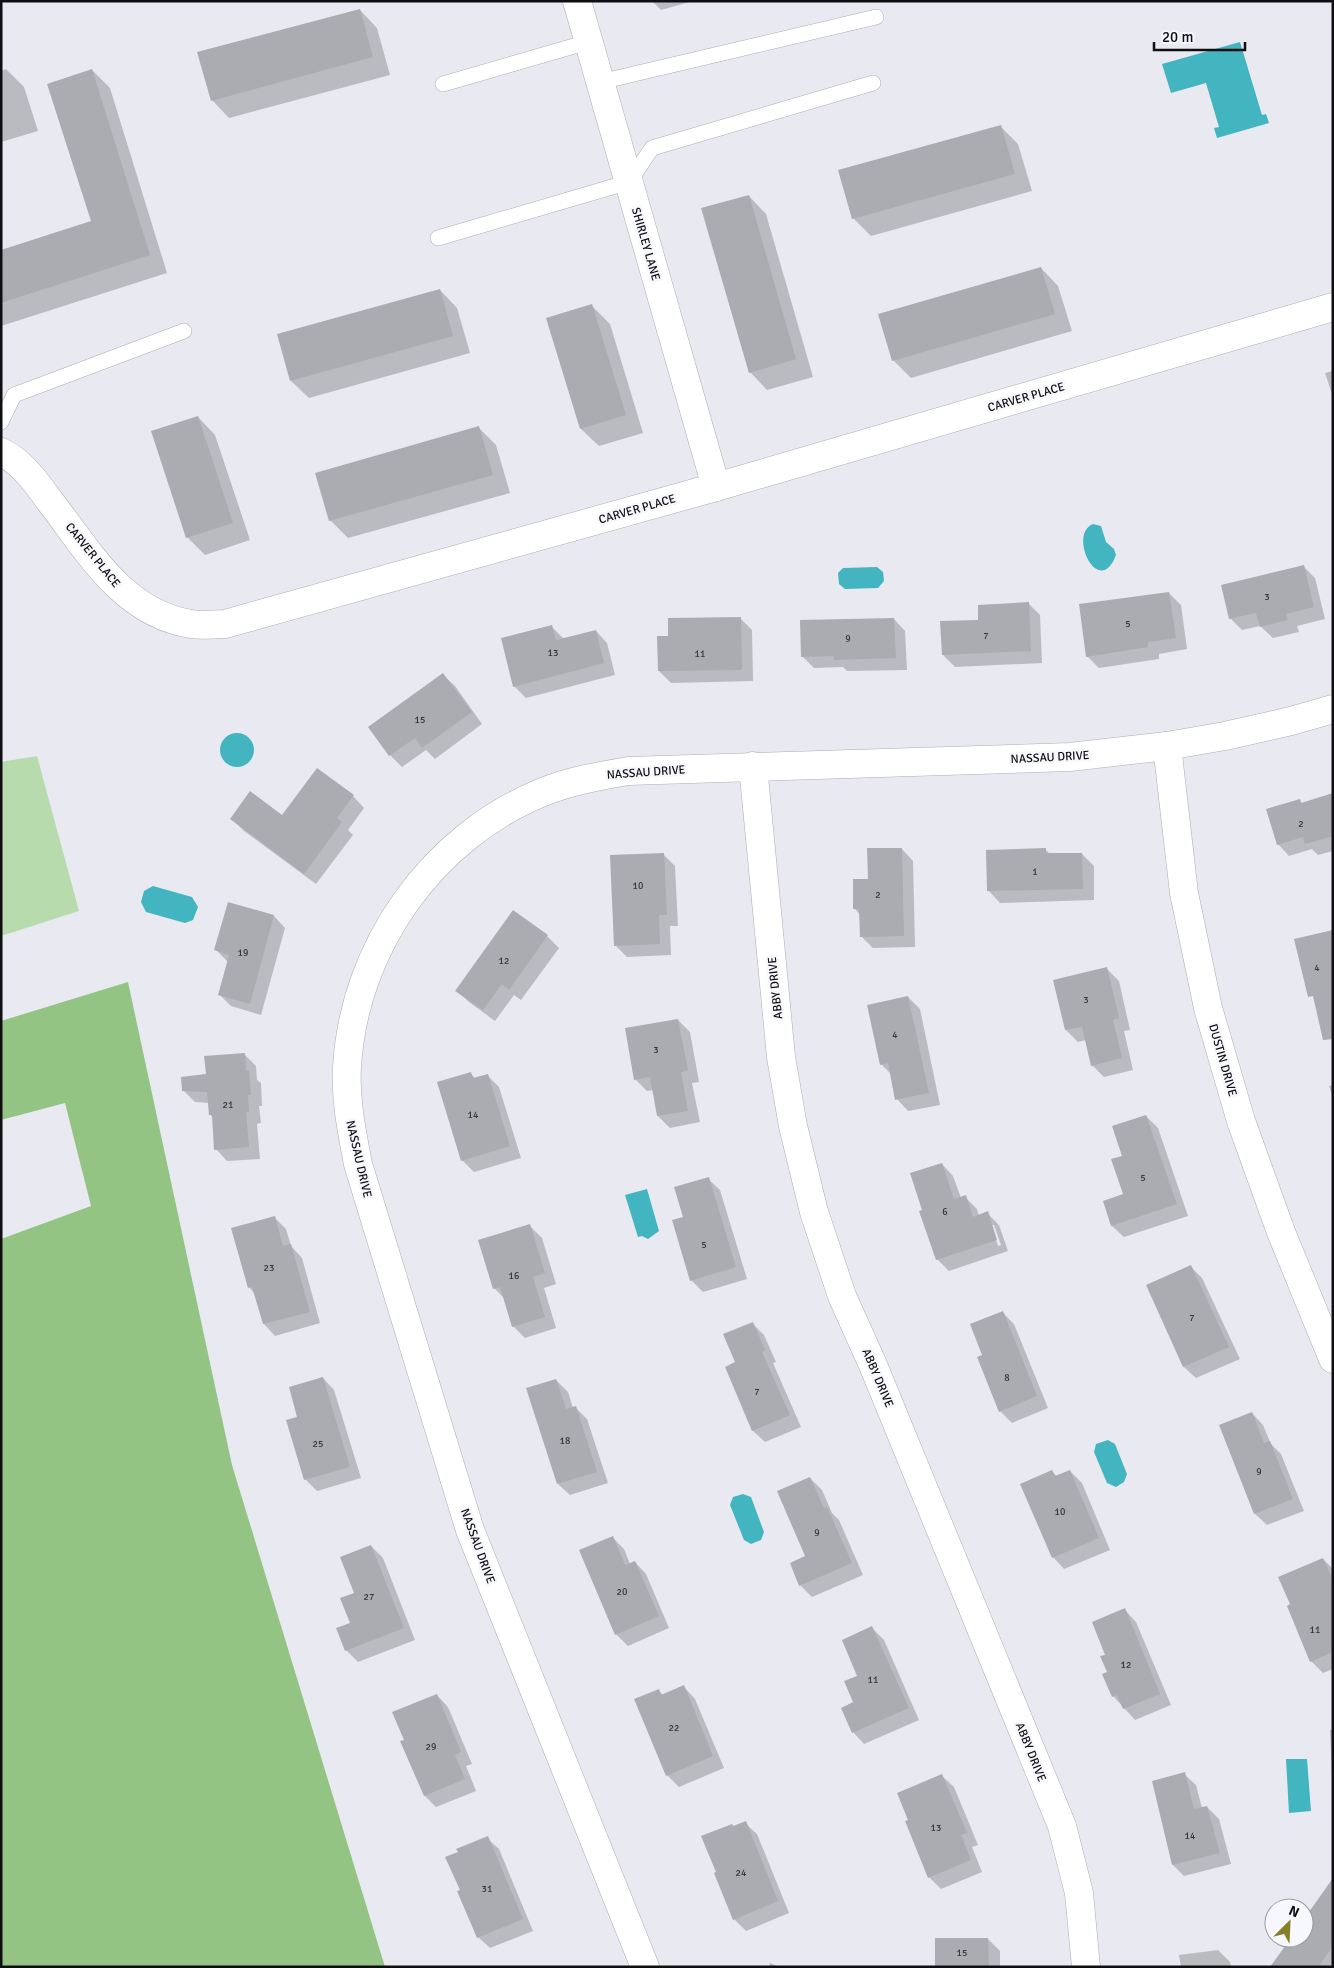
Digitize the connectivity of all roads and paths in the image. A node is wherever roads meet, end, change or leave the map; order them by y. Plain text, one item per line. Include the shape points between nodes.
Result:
1 (577, 1) edge
2 (876, 17) dead end
3 (588, 42) junction
4 (600, 82) junction
5 (873, 83) dead end
6 (444, 84) dead end
7 (629, 182) junction
8 (438, 238) dead end
9 (1333, 308) edge
10 (184, 332) dead end
11 (1, 422) edge
12 (1, 452) edge
13 (716, 487) junction
14 (1333, 709) edge
15 (1167, 746) junction
16 (753, 766) junction
17 (1333, 1359) edge
18 (645, 1967) edge
19 (1086, 1967) edge

1 - 3 street, SHIRLEY LANE
2 - 4 lane
3 - 4 street, SHIRLEY LANE
3 - 6 lane
4 - 7 street, SHIRLEY LANE
5 - 7 lane via 652,148
7 - 8 lane
7 - 13 street, SHIRLEY LANE
9 - 13 street, CARVER PLACE
10 - 11 lane via 14,395
12 - 13 street, CARVER PLACE via 30,474 111,580 132,600 161,616 192,624 225,624
14 - 15 street, NASSAU DRIVE via 1282,724
15 - 16 street, NASSAU DRIVE via 1070,757
15 - 17 street, DUSTIN DRIVE via 1184,893 1208,1008 1240,1121
16 - 18 street, NASSAU DRIVE via 628,771 590,777 543,792 494,817 448,853 420,882 391,921 370,966 355,1012 347,1067 349,1116 358,1164 470,1530
16 - 19 street, ABBY DRIVE via 781,1057 793,1126 814,1212 842,1296 1062,1826 1079,1893

